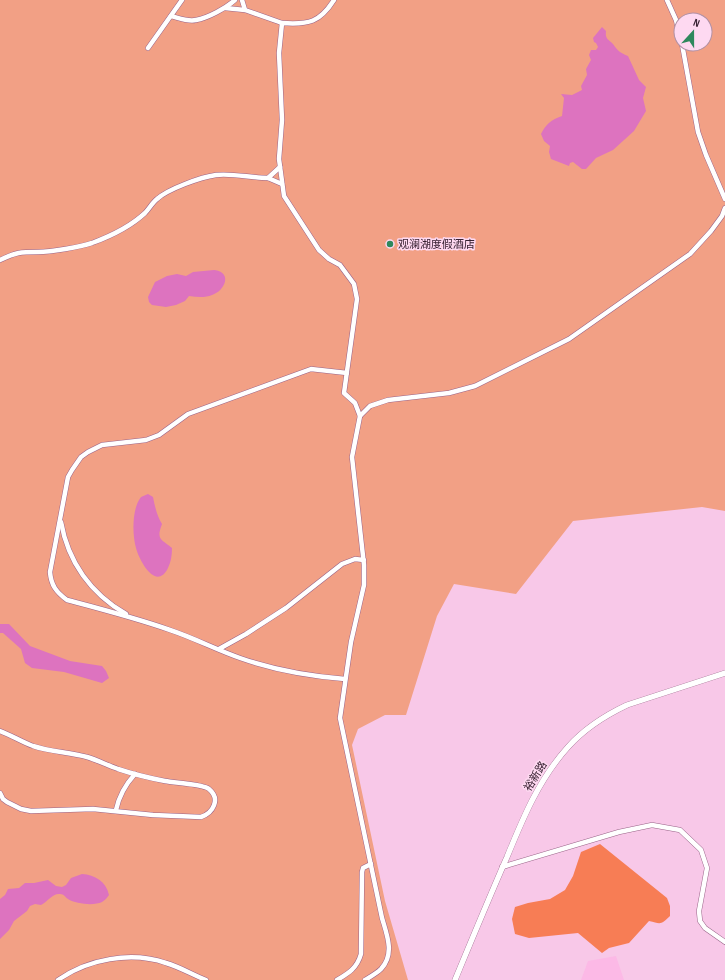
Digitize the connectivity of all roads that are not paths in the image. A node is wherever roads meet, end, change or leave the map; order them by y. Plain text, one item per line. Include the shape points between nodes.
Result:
1 (182, 0) edge
2 (235, 0) edge
3 (242, 0) edge
4 (334, 0) edge
5 (667, 0) edge
6 (226, 8) junction
7 (245, 10) junction
8 (673, 13) edge
9 (171, 16) junction
10 (282, 23) junction
11 (148, 48) dead end
12 (683, 52) edge
13 (280, 166) junction
14 (268, 178) junction
15 (282, 184) junction
16 (719, 185) junction
17 (725, 190) edge
18 (725, 199) edge
19 (725, 210) edge
20 (0, 260) edge
21 (347, 373) junction
22 (360, 416) junction
23 (60, 520) junction
24 (364, 560) junction
25 (133, 618) junction
26 (218, 649) junction
27 (725, 673) edge
28 (345, 679) junction
29 (0, 731) edge
30 (136, 774) junction
31 (1, 796) edge
32 (116, 810) junction
33 (371, 864) junction
34 (502, 867) junction
35 (725, 942) edge
36 (58, 980) edge
37 (206, 980) edge
38 (337, 980) edge
39 (365, 980) edge
40 (455, 980) edge

1 - 9 street
2 - 6 street
3 - 7 street
4 - 10 street via 324,15 314,21
5 - 8 street
6 - 7 street
6 - 9 street via 196,20
7 - 10 street
9 - 11 street
10 - 13 street via 279,53 282,120
12 - 16 street via 698,132
13 - 14 street
13 - 15 street
14 - 15 street
14 - 20 street via 215,175 190,182 157,199 133,223 107,238 87,245 39,252 26,251
15 - 21 street via 284,196 319,250 340,265 354,284 357,299
16 - 17 street
16 - 18 street
19 - 22 street via 711,231 690,254 569,339 475,386 449,393 388,400 370,406
21 - 22 street via 344,393 356,402
21 - 23 street via 311,369 188,414 159,435 146,440 95,448 81,457 72,470
22 - 24 street via 352,457
23 - 25 street via 69,552 84,578 104,599
23 - 25 street via 50,572 54,588 67,600
24 - 26 street via 355,559 342,564 280,613
24 - 28 street via 364,585
25 - 26 street
26 - 28 street via 278,669 304,675
27 - 34 street, 裕新路 via 627,705 577,738 552,766 539,787
28 - 33 street via 340,718
29 - 30 street via 24,743 86,757
30 - 32 street via 121,793
30 - 32 street via 204,786 213,794 215,800 212,811 201,817
31 - 32 street via 16,807 31,811
33 - 38 street via 362,872 359,962 349,973
33 - 39 street via 390,943 387,958 381,969
34 - 35 street via 618,832 652,825 680,830 701,850 707,868 700,921 705,928
34 - 40 street, 裕新路
36 - 37 street via 88,965 128,958 167,963

